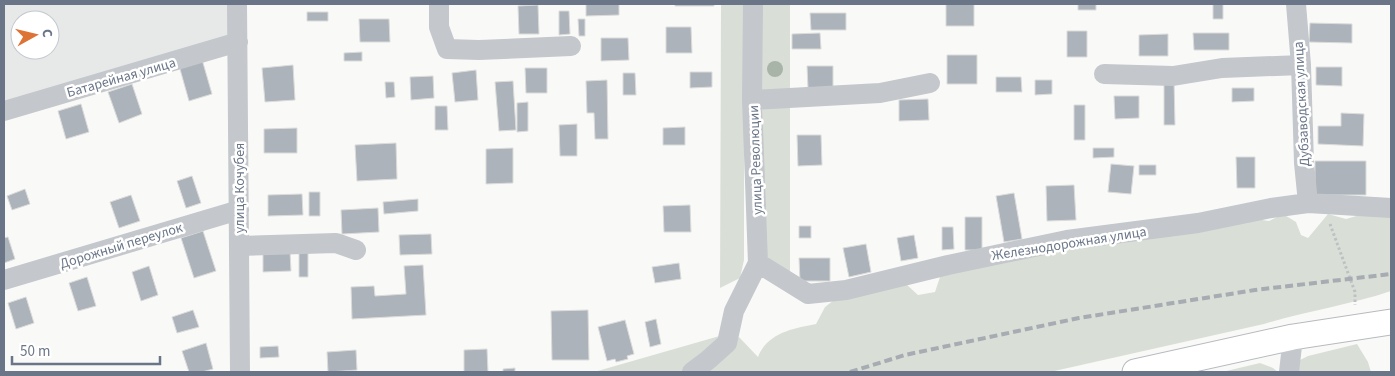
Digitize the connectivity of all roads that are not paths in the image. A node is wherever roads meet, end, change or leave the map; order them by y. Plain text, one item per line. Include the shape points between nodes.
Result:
1 (238, 4) edge
2 (439, 4) edge
3 (753, 4) edge
4 (1296, 4) edge
5 (238, 42) junction
6 (571, 46) dead end
7 (1301, 65) junction
8 (1104, 74) dead end
9 (930, 83) dead end
10 (752, 100) junction
11 (4, 111) edge
12 (1315, 204) junction
13 (1391, 208) edge
14 (239, 210) junction
15 (239, 246) junction
16 (356, 250) dead end
17 (758, 263) junction
18 (4, 280) edge
19 (1391, 322) edge
20 (1293, 338) junction
21 (240, 372) edge
22 (692, 372) edge
23 (1135, 372) edge
24 (1289, 372) edge

1 - 5 street, улица Кочубея
2 - 6 street via 439,27 447,49
3 - 10 street, улица Революции
4 - 7 street, Дубзаводская улица
5 - 11 street, Батарейная улица
5 - 14 street, улица Кочубея
7 - 8 street via 1222,68 1173,76
7 - 12 street, Дубзаводская улица via 1304,163
9 - 10 street via 880,93
10 - 17 street, улица Революции
12 - 13 street, Железнодорожная улица
12 - 17 street, Железнодорожная улица via 1067,240 948,264 846,290 808,294
14 - 15 street, улица Кочубея
14 - 18 street, Дорожный переулок
15 - 16 street via 336,243
15 - 21 street, улица Кочубея
17 - 22 street, улица Революции via 734,311 727,342
19 - 20 main road
20 - 23 main road
20 - 24 street

